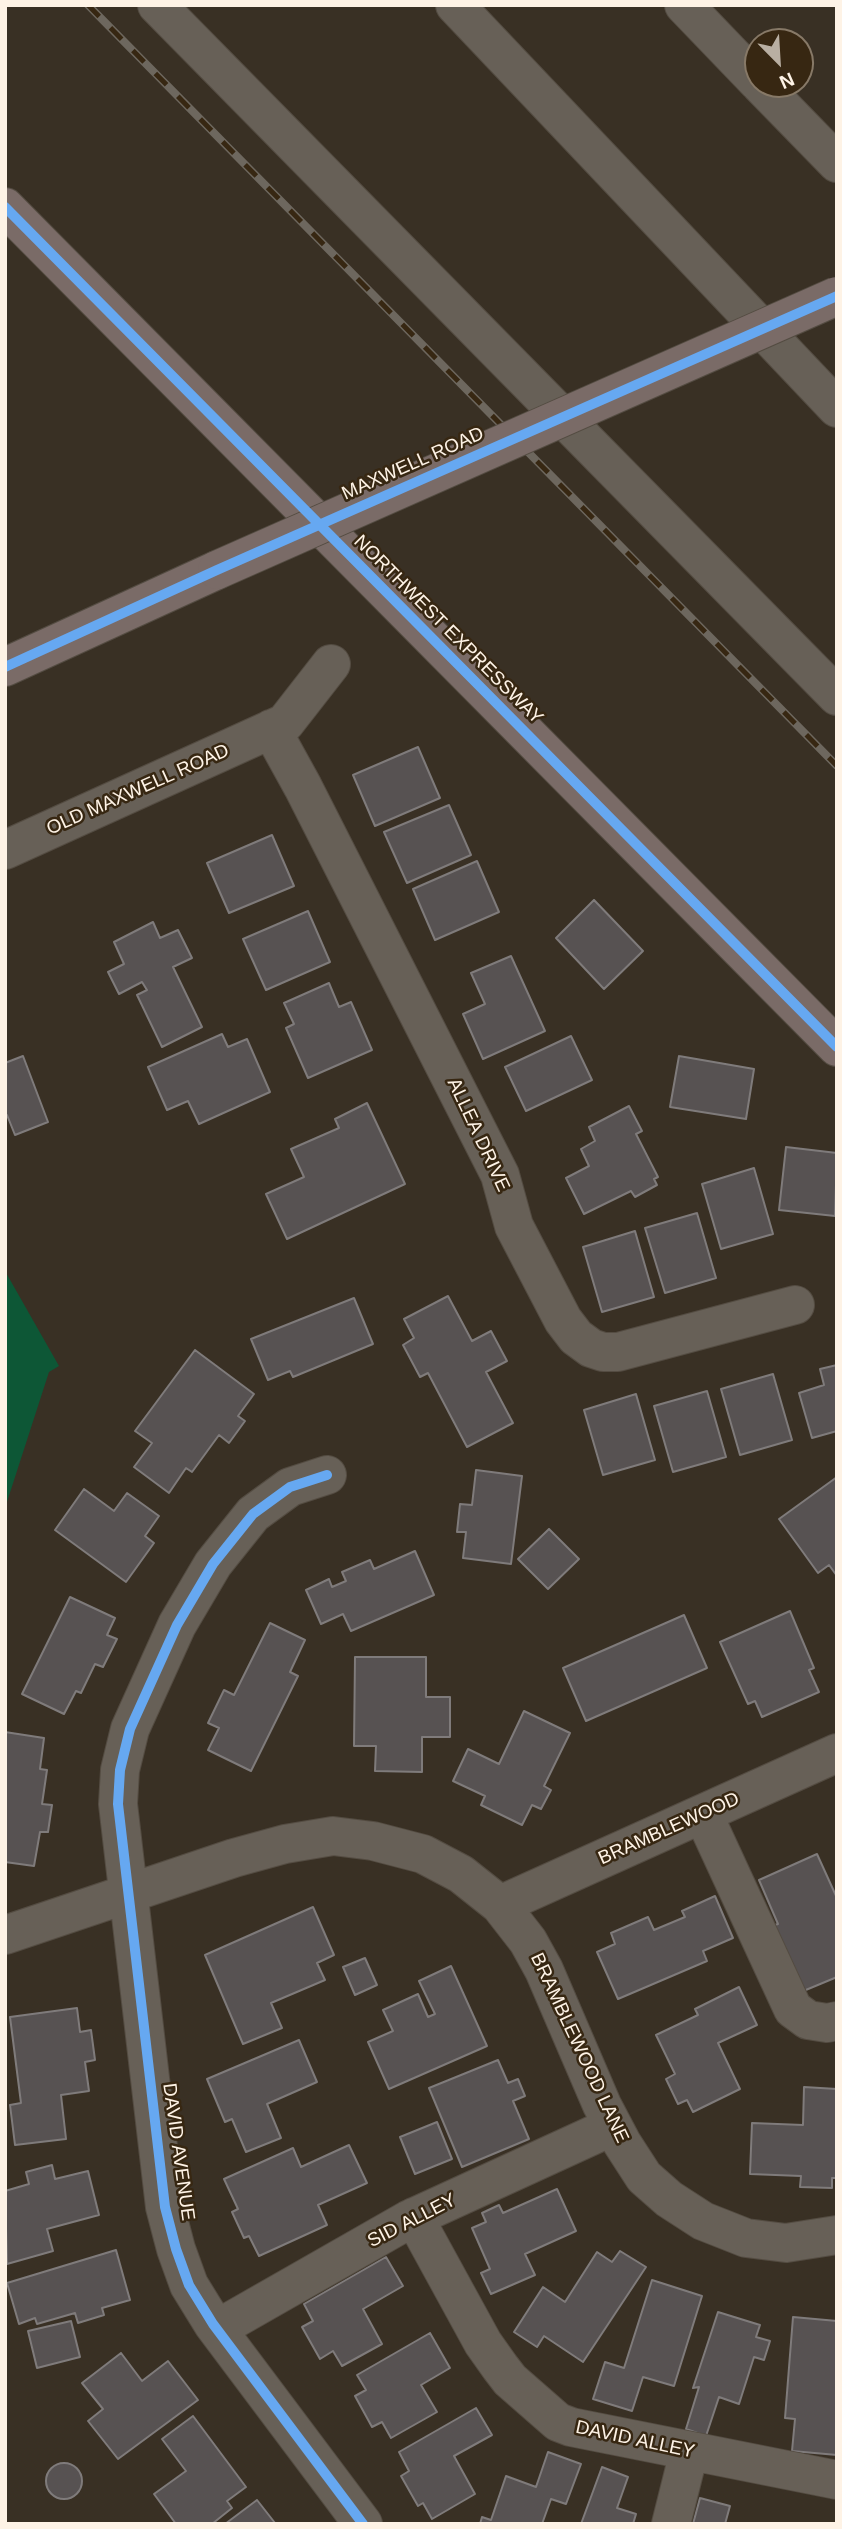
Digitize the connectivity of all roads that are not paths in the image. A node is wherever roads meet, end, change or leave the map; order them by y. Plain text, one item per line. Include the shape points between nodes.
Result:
1 (157, 5) edge
2 (455, 5) edge
3 (684, 5) edge
4 (744, 67) edge
5 (774, 98) edge
6 (837, 163) edge
7 (5, 207) edge
8 (837, 296) edge
9 (837, 408) edge
10 (331, 664) dead end
11 (5, 667) edge
12 (837, 696) edge
13 (271, 729) junction
14 (5, 850) edge
15 (837, 1047) edge
16 (795, 1305) dead end
17 (327, 1475) dead end
18 (837, 1753) edge
19 (703, 1814) junction
20 (128, 1896) junction
21 (500, 1905) junction
22 (5, 1935) edge
23 (837, 2021) edge
24 (613, 2126) junction
25 (414, 2217) junction
26 (837, 2235) edge
27 (217, 2329) junction
28 (689, 2452) junction
29 (837, 2480) edge
30 (363, 2524) edge
31 (671, 2524) edge

1 - 12 street
2 - 9 street
3 - 4 street
5 - 6 street
7 - 15 main road, NORTHWEST EXPRESSWAY
8 - 11 main road, MAXWELL ROAD, bridge
10 - 13 street, OLD MAXWELL ROAD via 289,720
13 - 14 street, OLD MAXWELL ROAD
13 - 16 street, ALLEA DRIVE via 500,1175 514,1226 576,1337 591,1348 618,1352
17 - 20 street via 290,1487 253,1514 214,1564 150,1680 120,1770 118,1804
18 - 19 street, BRAMBLEWOOD
19 - 21 street, BRAMBLEWOOD
19 - 23 street via 793,2009 808,2020
20 - 21 street, BRAMBLEWOOD LANE via 234,1858 333,1836 424,1854 461,1874
20 - 22 street, BRAMBLEWOOD LANE
20 - 27 street, DAVID AVENUE via 165,2207 189,2285
21 - 24 street, BRAMBLEWOOD LANE via 544,1970
24 - 25 street, SID ALLEY
24 - 26 street, BRAMBLEWOOD LANE via 644,2177 703,2221 746,2238 786,2243
25 - 27 street, SID ALLEY
25 - 28 street, DAVID ALLEY via 483,2343 510,2380 546,2413 571,2427
27 - 30 street, DAVID AVENUE
28 - 29 street, DAVID ALLEY
28 - 31 street

